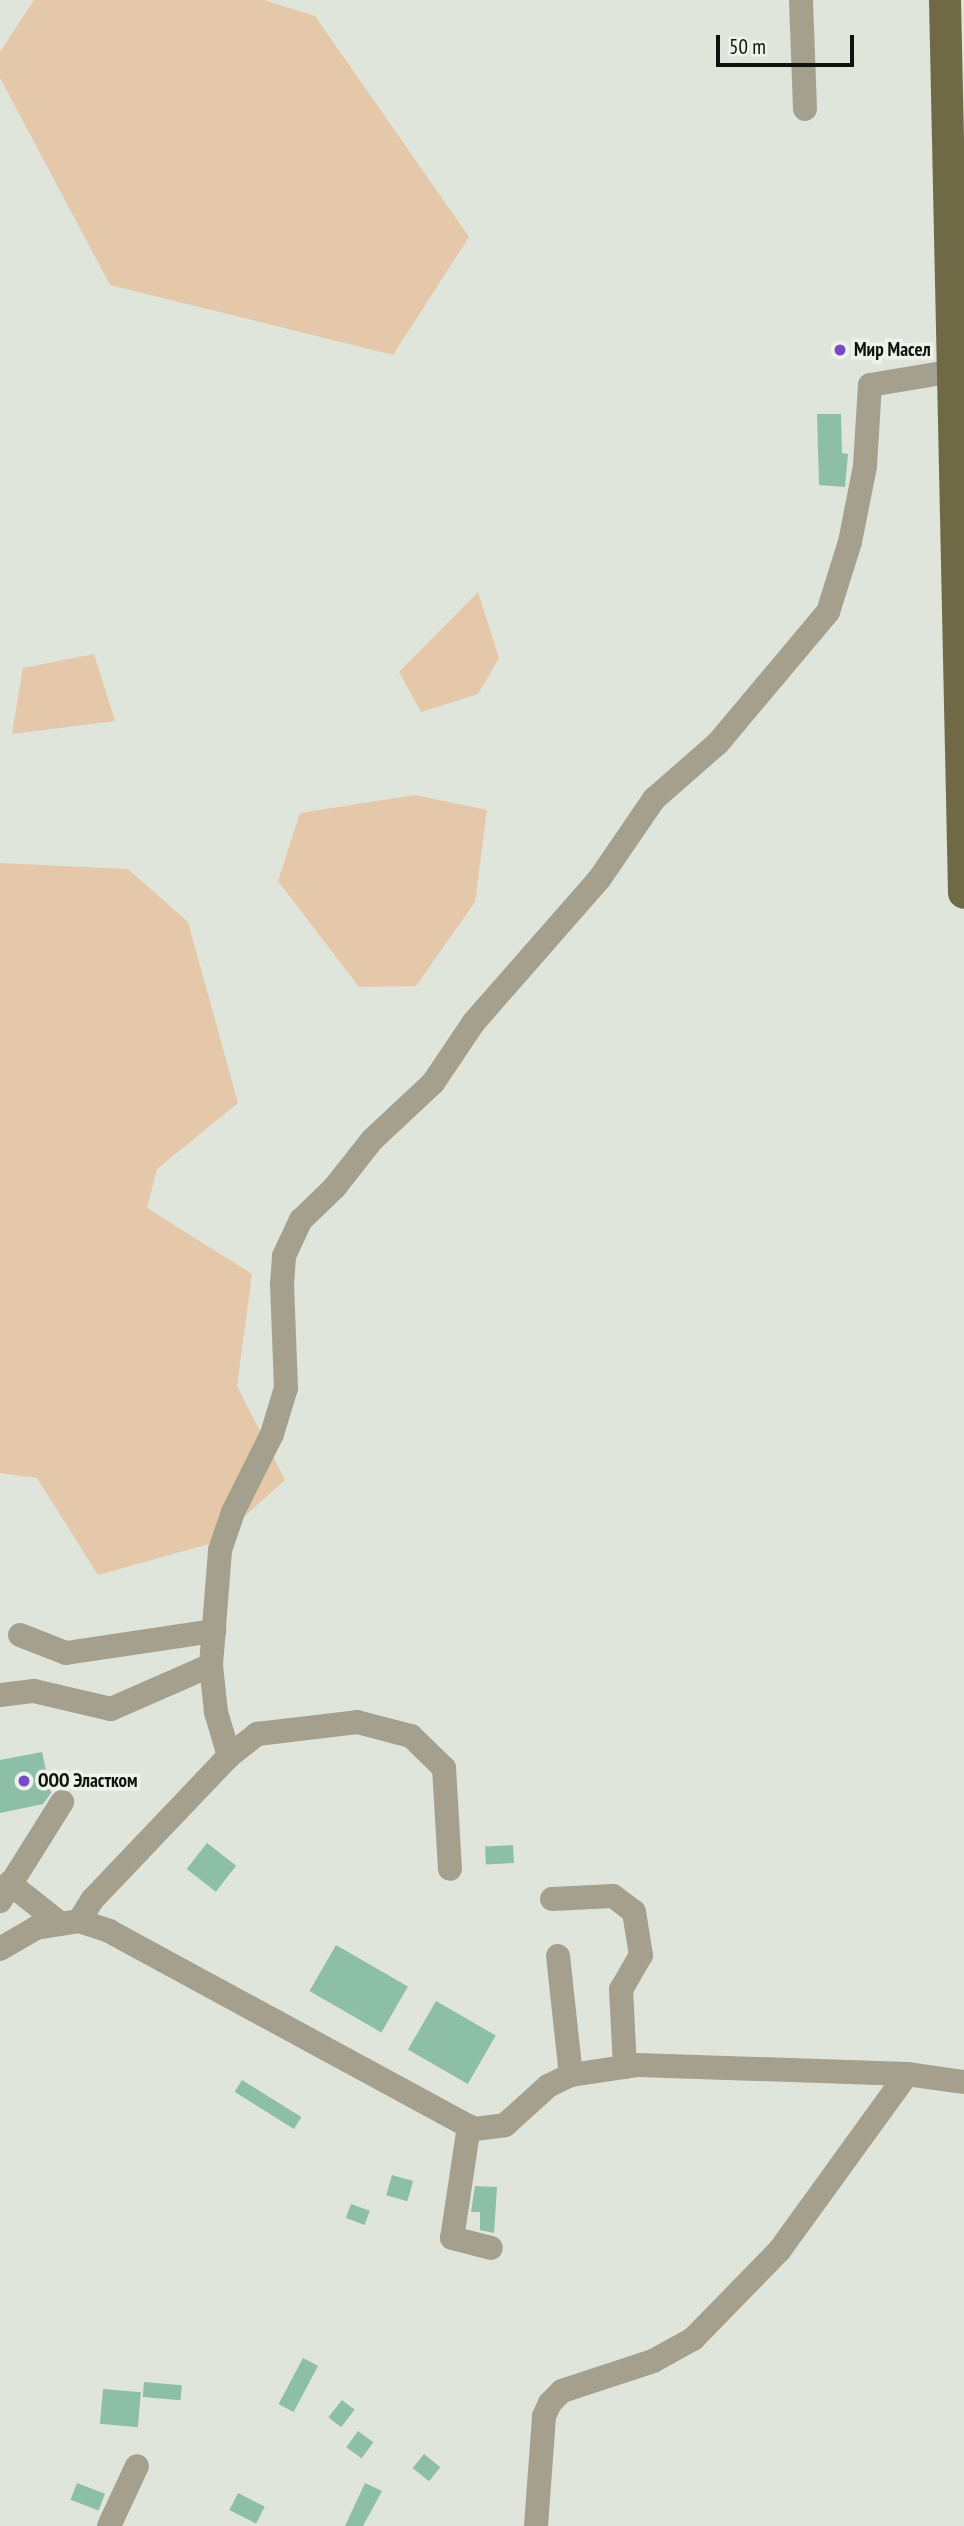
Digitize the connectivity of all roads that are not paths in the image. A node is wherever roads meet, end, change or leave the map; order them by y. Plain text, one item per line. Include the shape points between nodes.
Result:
1 (801, 0) edge
2 (946, 0) edge
3 (956, 84) edge
4 (805, 109) dead end
5 (959, 371) edge
6 (963, 836) edge
7 (964, 893) edge
8 (214, 1631) junction
9 (20, 1635) dead end
10 (211, 1665) junction
11 (0, 1695) edge
12 (229, 1756) junction
13 (62, 1802) dead end
14 (450, 1868) dead end
15 (3, 1893) edge
16 (552, 1899) dead end
17 (70, 1923) junction
18 (0, 1949) edge
19 (558, 1956) dead end
20 (625, 2067) junction
21 (906, 2074) junction
22 (571, 2075) junction
23 (964, 2082) edge
24 (469, 2126) junction
25 (491, 2248) dead end
26 (137, 2466) dead end
27 (109, 2526) edge
28 (536, 2526) edge

1 - 4 street
2 - 3 main road
3 - 5 main road
5 - 6 main road
5 - 8 street via 870,386 865,466 850,542 828,612 718,743 654,799 600,878 474,1022 433,1083 372,1140 335,1187 301,1220 284,1256 286,1388 272,1434 219,1550
6 - 7 main road
8 - 9 street via 66,1653
8 - 10 street
10 - 11 street via 111,1709 34,1691
10 - 12 street via 216,1712
12 - 14 street via 257,1734 357,1722 411,1736 444,1768
12 - 17 street
13 - 15 street
15 - 17 street
16 - 20 street via 613,1896 634,1912 641,1955 621,1989
17 - 18 street via 36,1928
17 - 24 street via 109,1931
19 - 22 street
20 - 21 street
20 - 22 street
21 - 23 street
21 - 28 street via 779,2251 693,2339 653,2361 562,2391 550,2403 544,2416
22 - 24 street via 548,2087 505,2124 492,2130
24 - 25 street via 452,2238
26 - 27 street

